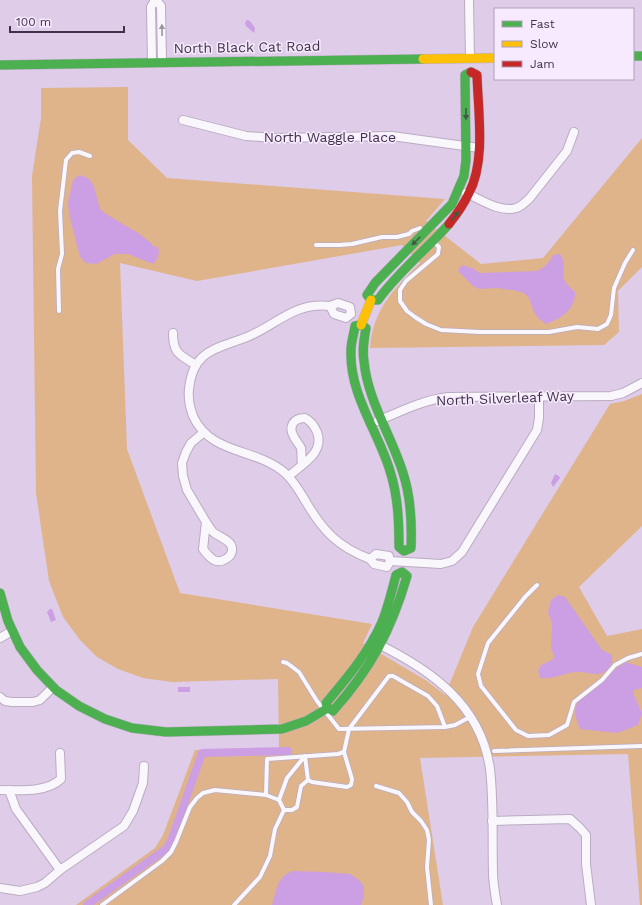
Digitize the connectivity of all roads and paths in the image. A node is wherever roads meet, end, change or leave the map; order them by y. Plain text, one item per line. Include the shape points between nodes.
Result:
1 (156, 0) edge
2 (469, 0) edge
3 (470, 58) junction
4 (494, 58) edge
5 (152, 62) junction
6 (162, 62) junction
7 (0, 65) edge
8 (471, 72) junction
9 (183, 120) dead end
10 (574, 132) dead end
11 (466, 146) junction
12 (479, 148) junction
13 (90, 156) dead end
14 (459, 190) junction
15 (469, 194) junction
16 (420, 228) dead end
17 (316, 245) dead end
18 (437, 245) dead end
19 (633, 250) dead end
20 (371, 300) junction
21 (59, 311) dead end
22 (362, 321) junction
23 (173, 333) dead end
24 (196, 365) junction
25 (642, 383) edge
26 (539, 396) junction
27 (382, 419) junction
28 (371, 424) junction
29 (203, 433) junction
30 (302, 464) junction
31 (289, 476) junction
32 (206, 522) junction
33 (404, 551) junction
34 (403, 567) junction
35 (537, 585) dead end
36 (0, 593) edge
37 (12, 631) junction
38 (0, 638) edge
39 (372, 641) junction
40 (382, 646) junction
41 (642, 654) edge
42 (283, 662) dead end
43 (53, 687) junction
44 (0, 696) edge
45 (326, 709) junction
46 (470, 716) junction
47 (445, 727) junction
48 (349, 729) junction
49 (642, 746) edge
50 (494, 751) dead end
51 (344, 752) junction
52 (60, 753) dead end
53 (305, 756) junction
54 (144, 766) dead end
55 (308, 780) junction
56 (376, 786) dead end
57 (0, 790) edge
58 (9, 790) junction
59 (266, 795) junction
60 (279, 800) junction
61 (284, 810) junction
62 (492, 821) junction
63 (60, 870) junction
64 (0, 888) edge
65 (102, 905) edge
66 (234, 905) edge
67 (431, 905) edge
68 (497, 905) edge
69 (591, 905) edge

1 - 5 street via 151,7
6 -> 1 street via 161,6
2 - 3 street
3 - 4 street, North Black Cat Road
3 - 6 street, North Black Cat Road
3 - 8 street
5 - 6 street, North Black Cat Road
5 - 7 street, North Black Cat Road
8 -> 11 street via 465,75
8 - 12 street via 477,75
9 - 11 street, North Waggle Place via 246,136 392,136
10 - 15 street via 567,151 521,206 504,209
11 - 12 street, North Waggle Place
11 - 14 street via 464,176
12 - 15 street via 476,178
13 - 21 lane via 79,152 72,153 66,160 60,211 62,254 58,269
14 - 15 street
14 -> 20 street via 452,204 375,283 367,295
20 -> 15 street via 378,300 446,227
16 - 17 lane via 397,237 382,237 352,244
18 - 19 lane via 438,254 406,281 400,290 400,301 415,317 441,330 480,332 549,332 577,327 598,329 607,324 611,315 614,288
20 - 22 street
22 - 24 street via 351,314 350,307 338,303 298,309 252,335 213,349
22 - 27 street via 366,328 363,349 365,373
22 - 28 street via 355,326 351,350 352,364 359,395
23 - 24 street via 173,346 180,355
24 - 29 street via 190,377 188,394 190,409
25 - 26 street, North Silverleaf Way via 611,396
26 - 27 street, North Silverleaf Way via 448,397 426,401
26 - 34 street via 537,430 462,552 452,561 441,564
27 - 28 street, North Silverleaf Way
27 - 33 street via 404,474 410,502 411,548
28 - 33 street via 392,477 399,546
29 - 31 street via 220,444 277,466
29 - 32 street via 191,443 182,463 187,490
30 - 30 street via 311,457 318,445 318,433 312,422 305,418 297,419 291,426 293,437 301,450
30 - 31 street
31 - 34 street via 317,521 335,540 370,559 376,554 389,556 390,562
32 - 32 street via 203,549 214,560 226,560 232,548 229,542 212,531
33 - 34 street
34 - 39 street via 396,575 382,622
34 - 40 street via 407,576 401,602
35 - 41 lane via 488,643 478,674 480,686 516,730 528,736 549,735 567,726 574,702 602,680 615,665
36 - 37 street
37 - 38 street
37 - 43 street via 33,666
39 - 40 street
39 - 45 street via 326,703
40 - 45 street via 368,670 340,704 333,711
40 - 46 street via 434,677 454,695
42 - 45 lane via 287,662 299,672
43 - 44 street via 40,700 33,702 5,701
43 - 45 street via 84,710 108,721 161,732 282,729 312,719
45 - 48 lane via 340,729
46 - 47 lane via 455,725
46 - 62 street via 488,758
47 - 48 lane
47 - 48 lane via 437,706 428,696 389,676
48 - 51 lane
49 - 50 lane
51 - 53 lane
51 - 55 lane via 352,779 351,785 347,787
52 - 58 street via 61,779 56,784
53 - 55 lane
53 - 59 lane via 267,759
53 - 60 lane via 286,778
54 - 63 street via 143,783 134,811 124,826
55 - 61 lane via 301,786 297,807
56 - 67 lane via 399,793 427,830
57 - 58 street
58 - 63 street via 16,809
59 - 60 lane
59 - 65 lane via 215,790 203,793 190,807 171,852
60 - 61 lane
61 - 66 lane via 275,829 270,856 260,877
62 - 68 street via 493,874
62 - 69 street via 570,819 586,835 586,864
63 - 64 street via 45,883 29,890

